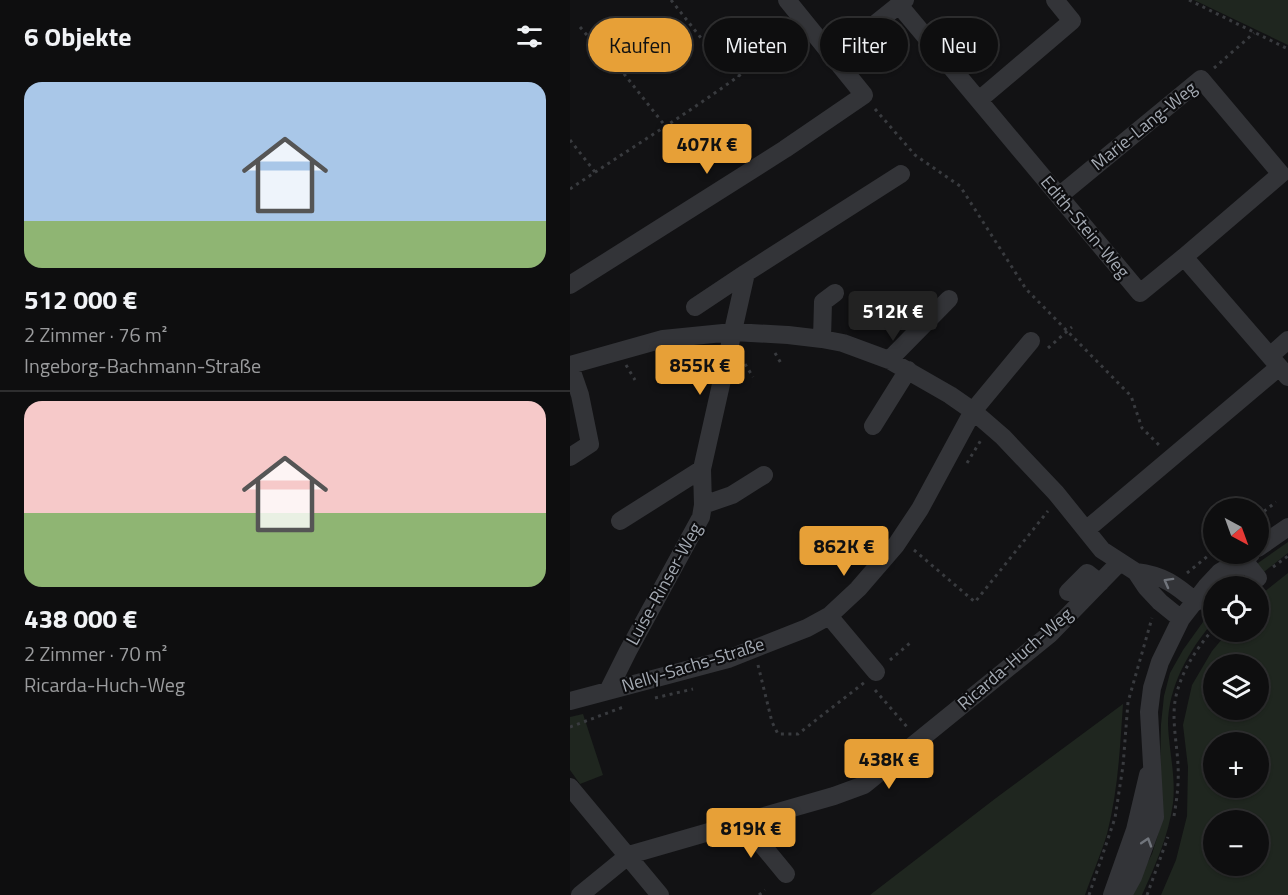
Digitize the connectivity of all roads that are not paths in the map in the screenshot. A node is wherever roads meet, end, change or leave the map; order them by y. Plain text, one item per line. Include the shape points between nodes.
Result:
1 (787, 0) edge
2 (1055, 0) edge
3 (902, 2) edge
4 (882, 18) edge
5 (820, 40) edge
6 (846, 72) edge
7 (979, 100) junction
8 (901, 174) dead end
9 (1059, 196) junction
10 (1184, 257) junction
11 (746, 273) junction
12 (570, 285) edge
13 (835, 293) dead end
14 (949, 299) dead end
15 (695, 307) dead end
16 (732, 338) junction
17 (822, 339) junction
18 (1288, 340) edge
19 (1031, 341) dead end
20 (889, 360) junction
21 (570, 365) edge
22 (1279, 367) edge
23 (908, 370) junction
24 (973, 411) junction
25 (873, 426) dead end
26 (570, 457) edge
27 (702, 469) junction
28 (764, 475) dead end
29 (703, 505) junction
30 (620, 520) dead end
31 (1288, 527) edge
32 (1086, 530) junction
33 (1269, 540) edge
34 (1120, 562) junction
35 (1234, 564) edge
36 (1136, 572) junction
37 (1100, 583) junction
38 (1068, 592) dead end
39 (1203, 598) edge
40 (1196, 602) junction
41 (830, 616) junction
42 (1181, 619) junction
43 (871, 676) road end
44 (608, 691) junction
45 (570, 702) edge
46 (1151, 765) junction
47 (570, 787) edge
48 (743, 822) junction
49 (628, 855) junction
50 (786, 874) dead end
51 (580, 895) edge
52 (660, 895) edge
53 (1112, 895) edge
54 (1123, 895) edge

1 - 5 street
2 - 7 street via 1072,21
3 - 4 street
3 - 7 street, Edith-Stein-Weg
6 - 12 street via 864,95
7 - 9 street, Edith-Stein-Weg
8 - 11 street
9 - 10 street, Edith-Stein-Weg via 1140,293
9 - 10 street, Marie-Lang-Weg via 1202,79 1281,174
10 - 22 street
11 - 15 street
11 - 16 street, Luise-Rinser-Weg
13 - 17 street via 823,302
14 - 20 street
16 - 17 street via 788,335
16 - 21 street via 663,339
16 - 27 street, Luise-Rinser-Weg
17 - 20 street
18 - 22 street
19 - 24 street, Nelly-Sachs-Straße
20 - 23 street
21 - 26 street via 590,444
22 - 32 street
23 - 24 street
23 - 25 street
24 - 32 street via 1019,453
24 - 41 street, Nelly-Sachs-Straße via 896,545
27 - 29 street, Luise-Rinser-Weg
27 - 30 street
28 - 29 street via 732,495
29 - 44 street, Luise-Rinser-Weg via 701,517
31 - 33 street
32 - 34 street via 1102,550
34 - 36 street
34 - 37 street, Ricarda-Huch-Weg
35 - 40 street via 1220,572
40 -> 36 street via 1174,584 1154,574
36 - 42 street via 1160,602
37 - 38 street via 1087,573
37 - 48 street, Ricarda-Huch-Weg via 1050,634 874,778 852,790
39 - 40 street
40 - 42 street
41 - 43 street
41 - 44 street, Nelly-Sachs-Straße via 717,662
42 - 46 street via 1152,688
44 - 45 street, Nelly-Sachs-Straße
46 - 53 street via 1135,830
54 -> 46 street via 1134,877 1155,817
47 - 49 street
48 - 49 street, Ricarda-Huch-Weg
48 - 50 street
49 - 51 street, Ricarda-Huch-Weg
49 - 52 street

